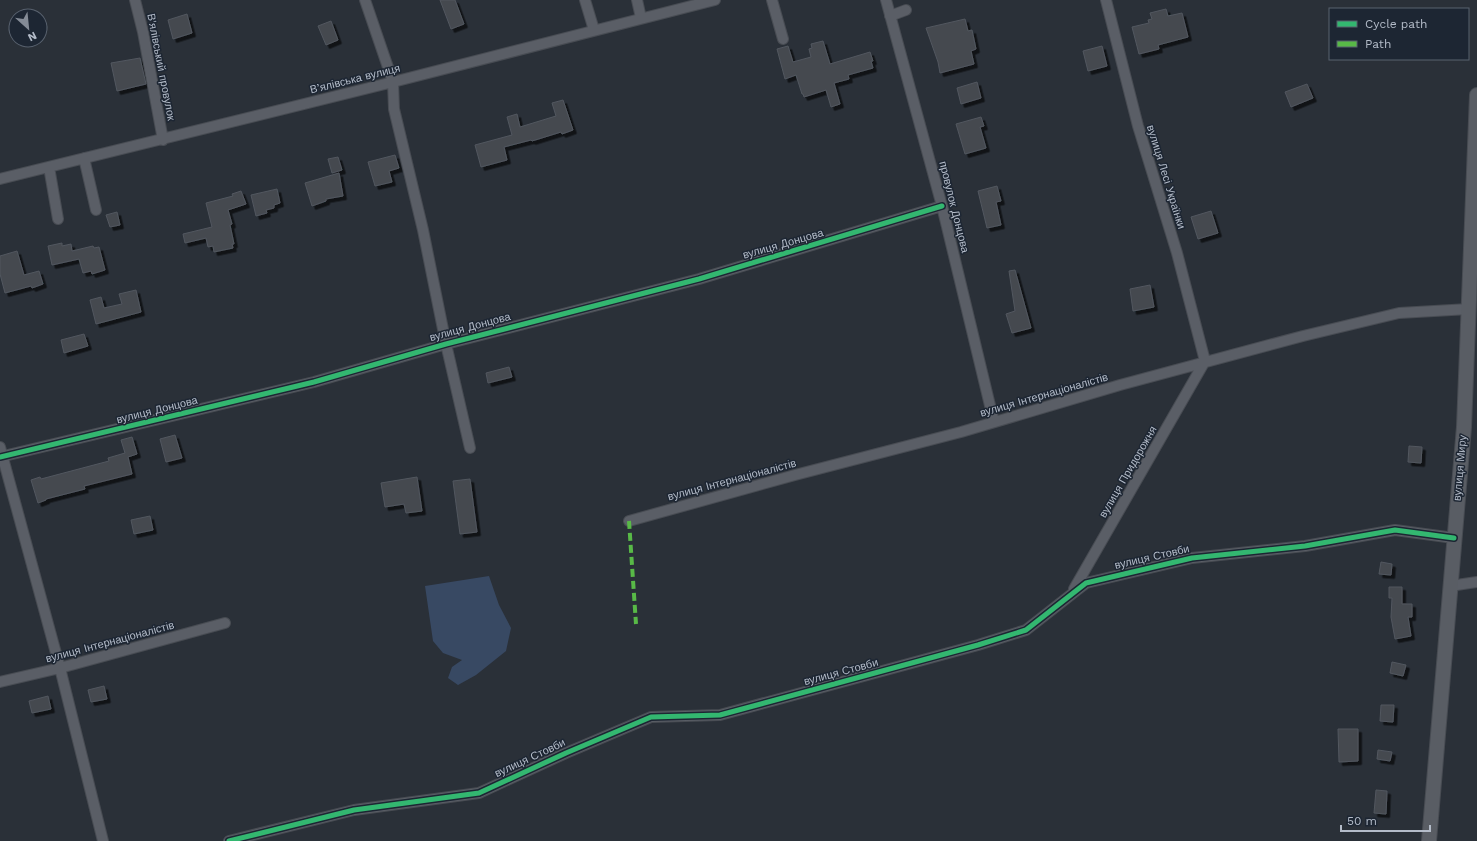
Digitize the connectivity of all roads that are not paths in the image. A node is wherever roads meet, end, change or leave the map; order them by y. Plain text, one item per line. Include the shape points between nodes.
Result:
1 (135, 0) edge
2 (365, 0) edge
3 (585, 0) edge
4 (637, 0) edge
5 (715, 0) edge
6 (772, 0) edge
7 (886, 0) edge
8 (1106, 0) edge
9 (906, 10) dead end
10 (890, 16) junction
11 (641, 18) junction
12 (594, 30) junction
13 (783, 40) dead end
14 (393, 82) junction
15 (1477, 95) edge
16 (1476, 127) edge
17 (163, 140) junction
18 (84, 158) junction
19 (49, 167) junction
20 (0, 179) edge
21 (942, 206) junction
22 (96, 210) dead end
23 (58, 220) dead end
24 (1469, 309) junction
25 (446, 344) junction
26 (1205, 361) junction
27 (994, 422) junction
28 (470, 448) dead end
29 (1, 454) edge
30 (629, 521) dead end
31 (1454, 538) junction
32 (1477, 582) edge
33 (1450, 586) junction
34 (1071, 594) junction
35 (225, 623) dead end
36 (60, 668) junction
37 (0, 682) edge
38 (103, 841) edge
39 (229, 841) edge
40 (1429, 841) edge

1 - 17 street, В'ялівський провулок
2 - 14 street
3 - 12 street
4 - 11 street
5 - 11 street, В’ялівська вулиця
6 - 13 street
7 - 10 street, провулок Донцова
8 - 26 street, вулиця Лесі Українки via 1105,16 1177,253
9 - 10 street
10 - 21 street, провулок Донцова
11 - 12 street, В’ялівська вулиця
12 - 14 street, В’ялівська вулиця
14 - 17 street, В’ялівська вулиця
14 - 25 street via 394,110 423,230
15 - 16 street, вулиця Миру
16 - 24 street, вулиця Миру
17 - 18 street, В’ялівська вулиця
18 - 19 street, В’ялівська вулиця
18 - 22 street
19 - 20 street, В’ялівська вулиця
19 - 23 street
21 - 25 street, вулиця Донцова via 699,279
21 - 27 street, провулок Донцова
24 - 26 street, вулиця Інтернаціоналістів via 1399,313
24 - 31 street, вулиця Миру via 1464,427
25 - 28 street
25 - 29 street, вулиця Донцова via 314,382
26 - 27 street, вулиця Інтернаціоналістів
26 - 34 street, вулиця Придорожня
27 - 30 street, вулиця Інтернаціоналістів
29 - 36 street
31 - 33 street, вулиця Миру
31 - 34 street, вулиця Стовби via 1395,530 1305,546 1192,558 1086,583
32 - 33 street
33 - 40 street, вулиця Миру
34 - 39 street, вулиця Стовби via 1026,630 720,715 651,717 479,793 354,810
35 - 36 street, вулиця Інтернаціоналістів
36 - 37 street, вулиця Інтернаціоналістів
36 - 38 street

